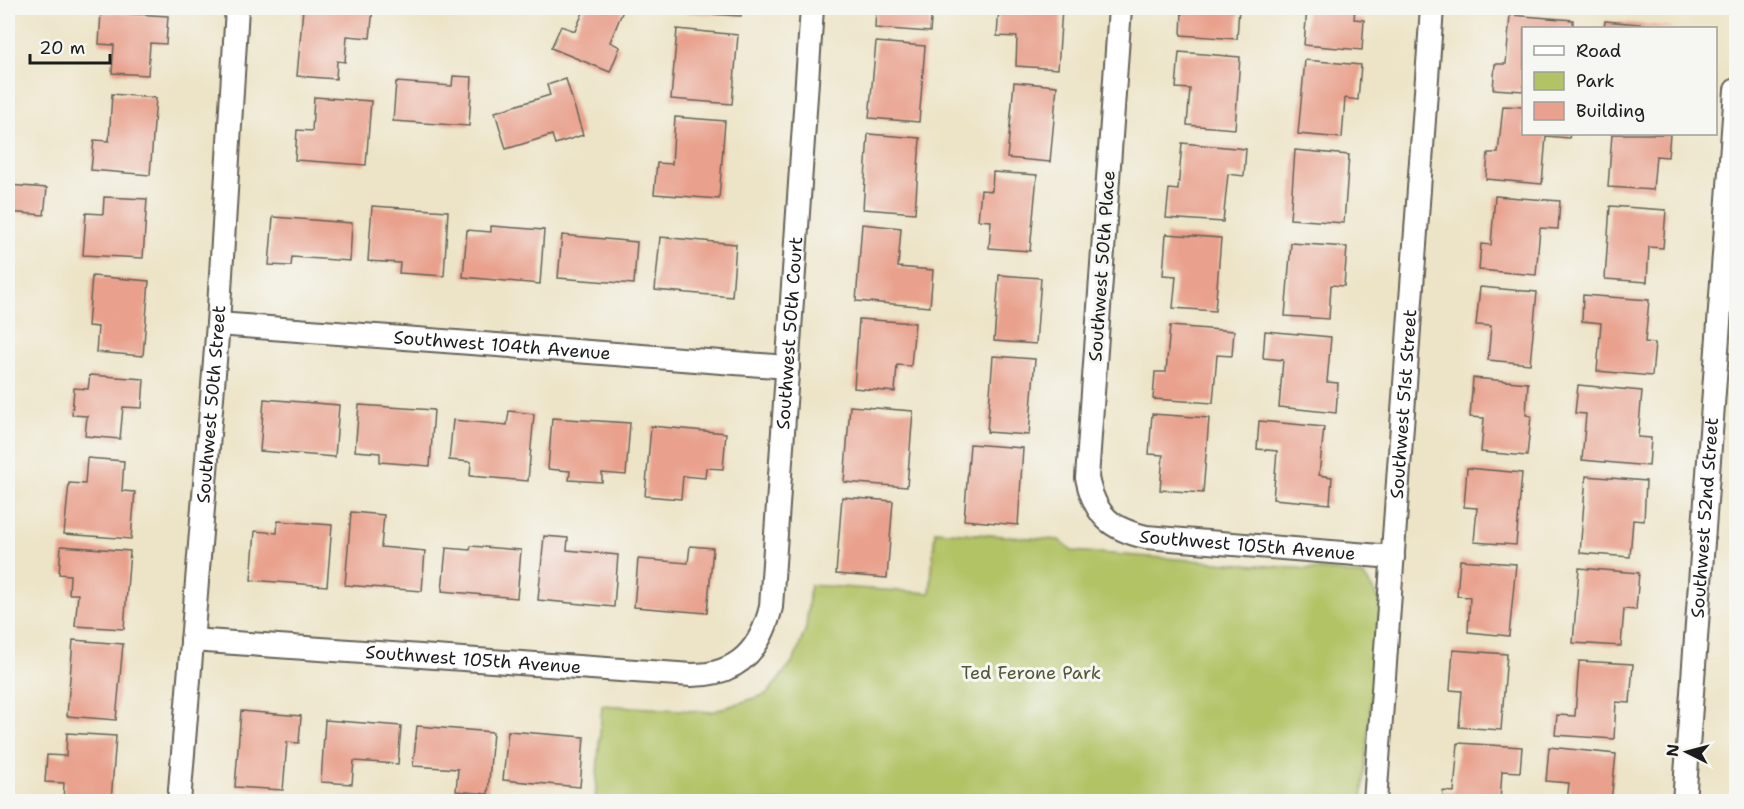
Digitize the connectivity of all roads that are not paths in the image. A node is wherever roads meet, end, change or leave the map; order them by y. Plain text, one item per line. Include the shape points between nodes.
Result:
1 (237, 8) edge
2 (812, 8) edge
3 (1120, 8) edge
4 (1432, 8) edge
5 (1737, 90) edge
6 (218, 324) junction
7 (788, 367) junction
8 (1106, 519) joint
9 (1393, 557) junction
10 (192, 640) junction
11 (748, 654) joint
12 (179, 801) edge
13 (1376, 801) edge
14 (1684, 801) edge

1 - 6 street, Southwest 50th Street
2 - 7 street, Southwest 50th Court
3 - 8 street, Southwest 50th Place via 1087,478 1097,508
4 - 9 street, Southwest 51st Street
5 - 14 street, Southwest 52nd Street
6 - 7 street, Southwest 104th Avenue
6 - 10 street, Southwest 50th Street
7 - 11 street, Southwest 50th Court via 771,607 759,641
8 - 9 street, Southwest 105th Avenue via 1117,528 1146,537
9 - 13 street, Southwest 51st Street
10 - 11 street, Southwest 105th Avenue via 692,675 724,671
10 - 12 street, Southwest 50th Street

